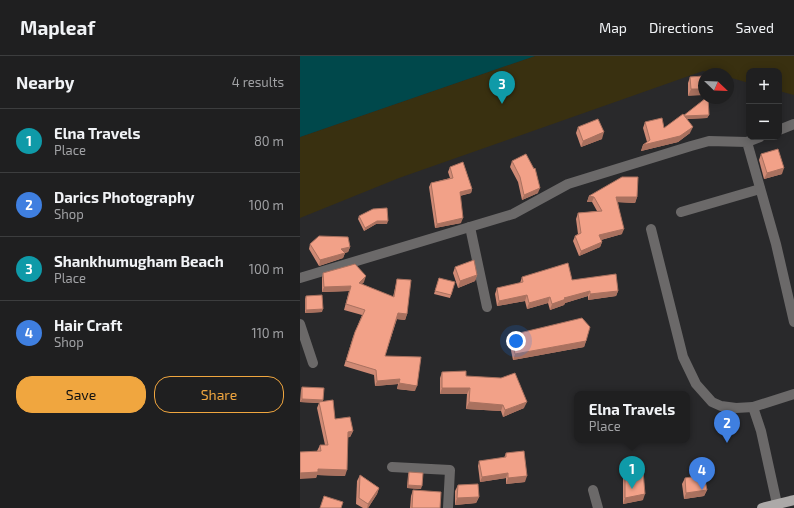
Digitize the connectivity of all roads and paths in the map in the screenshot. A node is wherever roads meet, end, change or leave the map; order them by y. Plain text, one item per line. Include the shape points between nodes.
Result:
1 (794, 124) edge
2 (782, 129) edge
3 (752, 140) edge
4 (747, 142) junction
5 (760, 189) junction
6 (681, 212) dead end
7 (470, 227) junction
8 (651, 229) dead end
9 (300, 278) edge
10 (487, 307) dead end
11 (794, 322) edge
12 (300, 324) edge
13 (313, 363) dead end
14 (794, 394) edge
15 (752, 407) junction
16 (392, 467) dead end
17 (593, 490) dead end
18 (794, 500) edge
19 (777, 504) junction
20 (448, 508) edge
21 (598, 508) edge
22 (762, 508) edge

1 - 2 street
3 - 4 street
4 - 5 street
4 - 7 street via 709,141 691,146 568,184 513,214
5 - 6 street
5 - 11 street
7 - 9 street
7 - 10 street
8 - 15 street via 683,357 696,384 712,402 721,406
12 - 13 street
14 - 15 street
15 - 19 street via 761,431
16 - 20 street via 450,470
17 - 21 street
18 - 19 main road
19 - 22 main road

